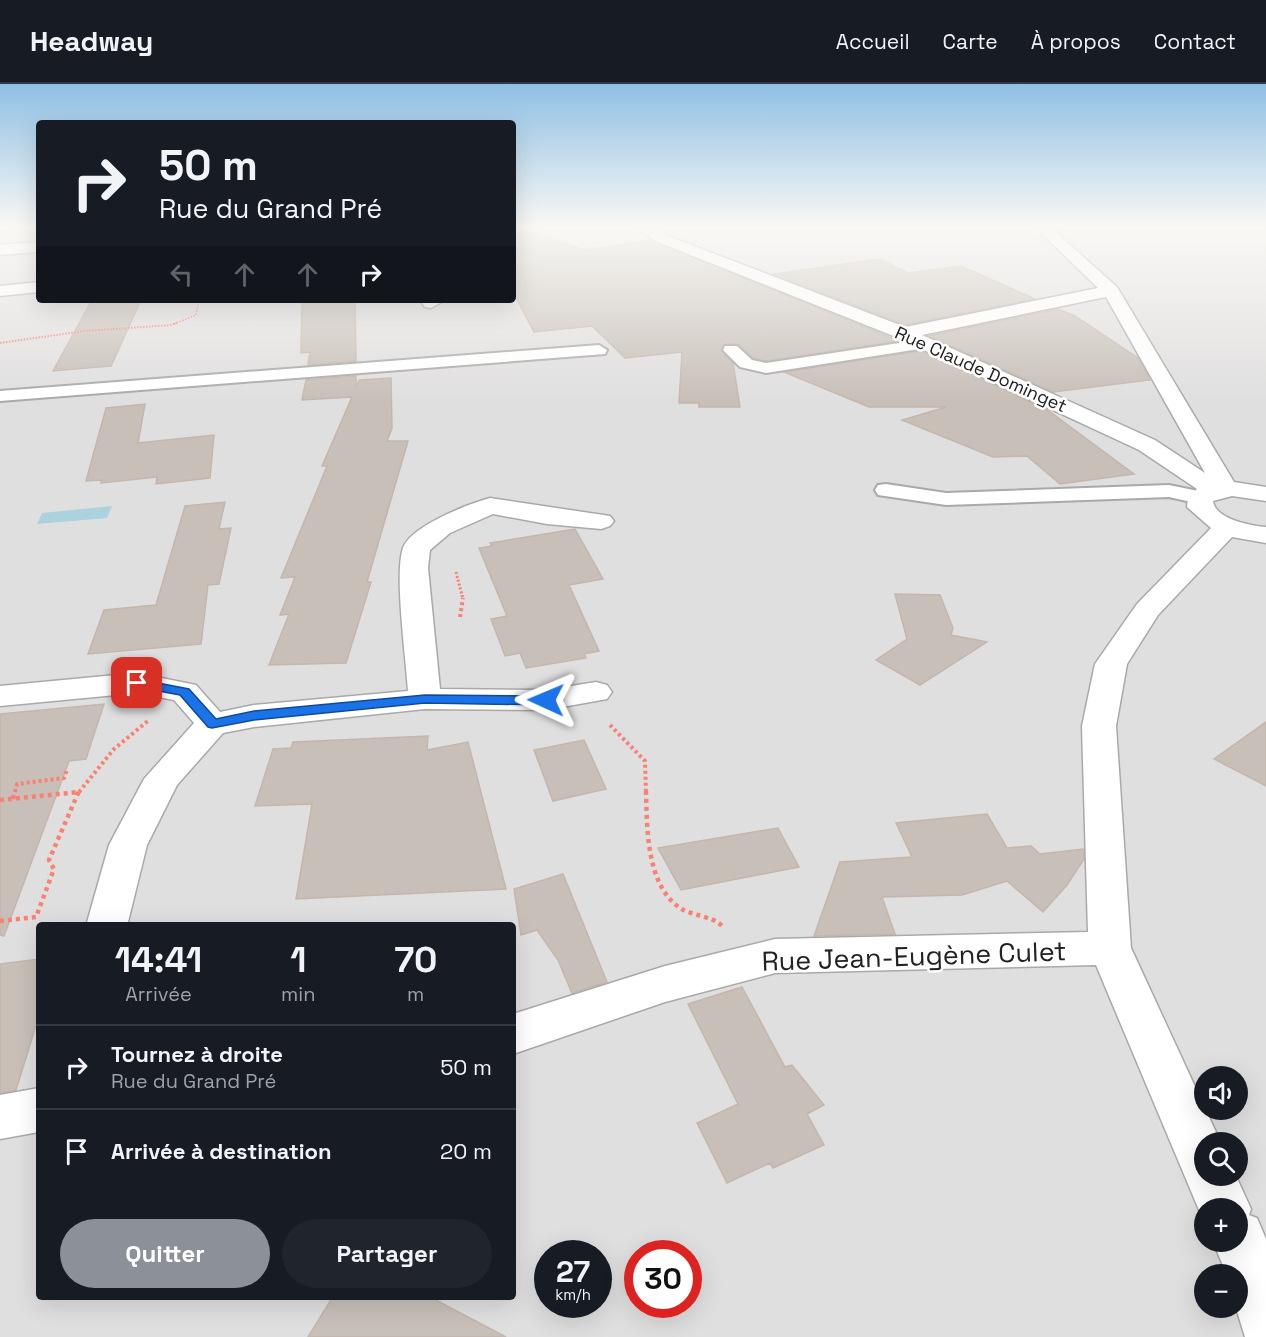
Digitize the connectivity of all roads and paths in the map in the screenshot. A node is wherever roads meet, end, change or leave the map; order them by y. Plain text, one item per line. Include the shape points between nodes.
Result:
1 (780, 284) edge
2 (1104, 284) edge
3 (36, 287) edge
4 (0, 291) edge
5 (1111, 291) junction
6 (198, 303) edge
7 (903, 333) junction
8 (0, 343) edge
9 (926, 344) junction
10 (598, 350) dead end
11 (731, 350) dead end
12 (944, 352) junction
13 (397, 375) dead end
14 (760, 384) dead end
15 (0, 396) edge
16 (0, 401) edge
17 (886, 490) dead end
18 (1213, 492) junction
19 (1266, 494) edge
20 (601, 521) dead end
21 (1227, 527) junction
22 (1266, 535) edge
23 (596, 692) dead end
24 (0, 696) edge
25 (425, 699) junction
26 (207, 730) junction
27 (67, 770) dead end
28 (80, 791) junction
29 (13, 799) junction
30 (0, 800) edge
31 (1, 922) edge
32 (107, 922) edge
33 (1110, 948) junction
34 (516, 1033) edge
35 (36, 1111) edge
36 (0, 1117) edge
37 (1194, 1139) edge
38 (1244, 1252) edge
39 (1266, 1319) edge

1 - 7 street, Rue Claude Dominget
2 - 5 street
3 - 4 street
5 - 7 street
5 - 18 street
6 - 8 path via 196,315 171,325 84,331
7 - 9 street, Rue Claude Dominget
9 - 11 lane via 766,368 751,367
9 - 12 street, Rue Claude Dominget
10 - 15 lane
12 - 14 lane via 829,367
12 - 18 street, Rue Claude Dominget via 1148,445
13 - 16 lane via 345,375
17 - 18 lane via 946,499
18 - 19 street
18 - 21 street via 1200,507
20 - 25 street via 490,506 441,527 417,547 414,568
21 - 22 street
21 - 33 street via 1147,610 1111,664 1099,726
23 - 25 street via 546,700
24 - 26 street via 137,683 185,692
25 - 26 street via 254,716
26 - 28 path via 150,720 114,749
26 - 32 street via 162,779 133,836
27 - 29 path via 64,778 17,784
28 - 29 path
28 - 31 path via 49,860 54,869 36,917
29 - 30 path
33 - 34 street, Rue Jean-Eugène Culet via 776,956 665,984
33 - 37 street
35 - 36 street
38 - 39 street via 1258,1284

